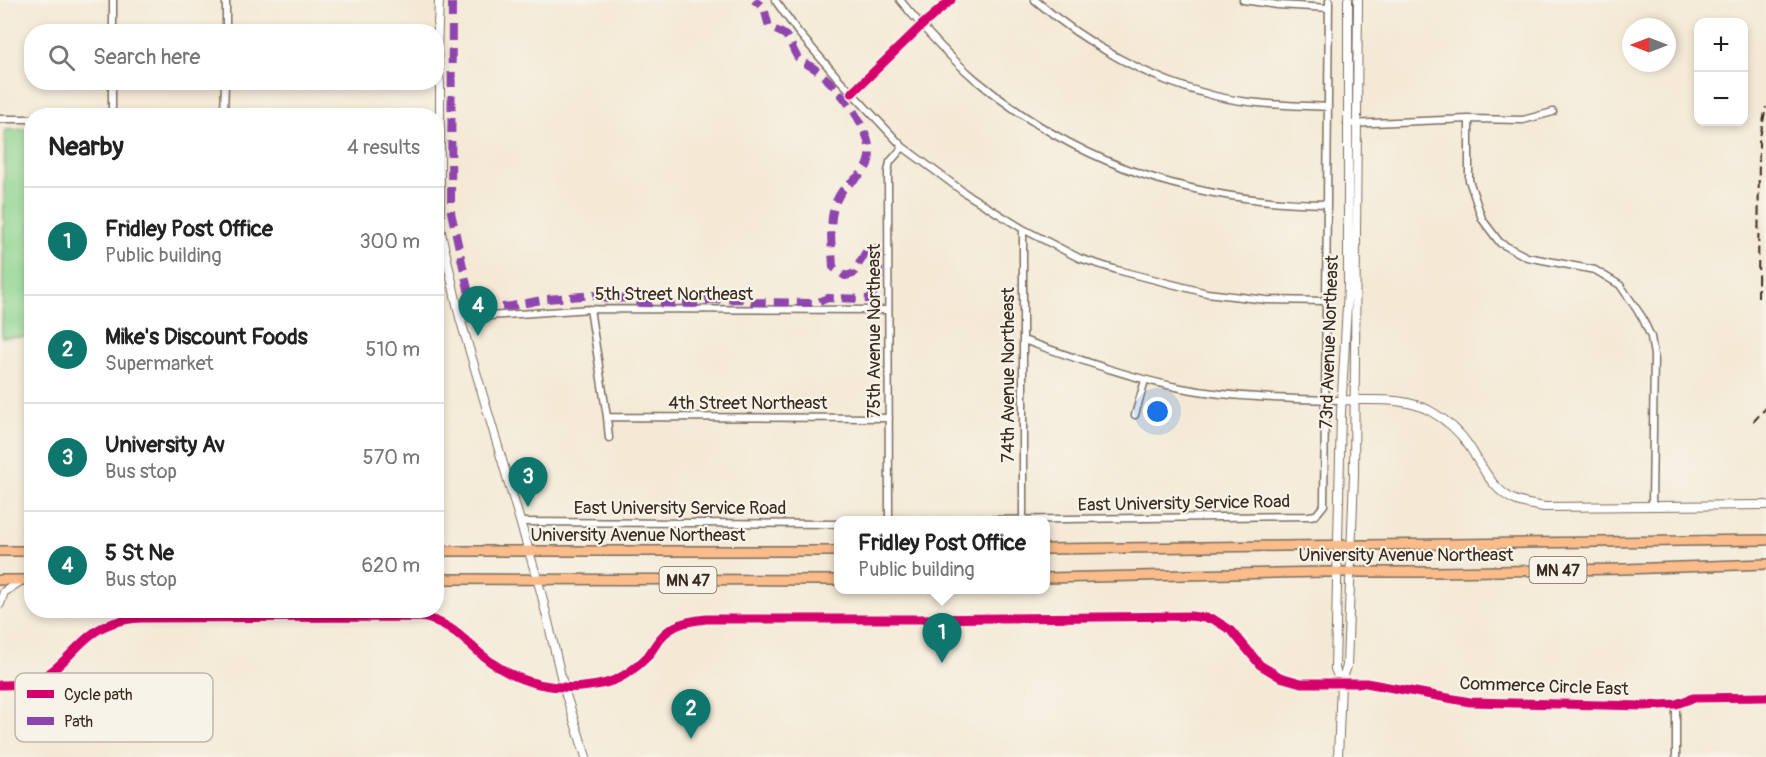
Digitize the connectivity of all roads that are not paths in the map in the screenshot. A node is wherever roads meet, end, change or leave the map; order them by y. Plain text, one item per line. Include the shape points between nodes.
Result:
1 (113, 0) edge
2 (226, 0) edge
3 (440, 0) edge
4 (775, 0) edge
5 (900, 0) edge
6 (951, 0) edge
7 (1035, 0) edge
8 (1243, 0) edge
9 (1329, 0) edge
10 (1348, 0) edge
11 (1358, 0) edge
12 (1329, 8) junction
13 (113, 24) edge
14 (226, 24) edge
15 (439, 24) edge
16 (921, 26) junction
17 (112, 90) edge
18 (225, 90) edge
19 (438, 90) edge
20 (852, 93) junction
21 (1328, 107) junction
22 (112, 108) edge
23 (224, 108) edge
24 (438, 108) edge
25 (1553, 112) dead end
26 (0, 119) edge
27 (24, 119) edge
28 (1469, 119) junction
29 (1358, 123) junction
30 (1347, 124) junction
31 (903, 147) junction
32 (1327, 204) junction
33 (1023, 229) junction
34 (444, 246) edge
35 (1327, 301) junction
36 (590, 309) junction
37 (888, 310) junction
38 (460, 318) junction
39 (1023, 340) junction
40 (1145, 380) junction
41 (1325, 400) junction
42 (1341, 400) junction
43 (1354, 400) junction
44 (1135, 415) dead end
45 (607, 417) junction
46 (889, 418) junction
47 (609, 438) dead end
48 (1766, 505) edge
49 (1652, 506) junction
50 (1316, 514) joint
51 (889, 516) edge
52 (1023, 516) edge
53 (1050, 520) edge
54 (521, 522) junction
55 (834, 524) edge
56 (1766, 540) edge
57 (1339, 546) junction
58 (1351, 546) junction
59 (1050, 549) edge
60 (529, 550) junction
61 (0, 551) edge
62 (24, 551) edge
63 (444, 551) edge
64 (834, 551) edge
65 (1766, 564) edge
66 (1338, 572) junction
67 (1350, 572) junction
68 (1050, 578) edge
69 (444, 579) edge
70 (537, 579) junction
71 (0, 580) edge
72 (24, 580) edge
73 (834, 580) edge
74 (24, 582) edge
75 (0, 604) edge
76 (274, 618) edge
77 (428, 618) edge
78 (49, 673) edge
79 (15, 684) edge
80 (1341, 684) junction
81 (0, 685) edge
82 (564, 689) junction
83 (1766, 697) edge
84 (1676, 704) junction
85 (586, 757) edge
86 (1338, 757) edge
87 (1676, 757) edge

1 - 13 street
2 - 14 street
3 - 15 street
4 - 20 street
5 - 16 street
6 - 16 street
7 - 21 street via 1091,41 1174,83 1244,101
8 - 12 street
9 - 12 street, 73rd Avenue Northeast
10 - 30 street, 73rd Avenue Northeast
11 - 29 street, 73rd Avenue Northeast
12 - 21 street, 73rd Avenue Northeast
16 - 20 street
16 - 32 street via 975,79 1080,150 1196,190 1271,202
17 - 22 street
18 - 23 street
19 - 24 street
20 - 31 street
21 - 32 street, 73rd Avenue Northeast
25 - 28 street via 1523,120
26 - 27 street
28 - 29 street
28 - 49 street via 1469,180 1482,219 1500,243 1527,257 1595,270 1620,285 1642,317 1654,355
29 - 30 street
29 - 43 street, 73rd Avenue Northeast
30 - 42 street, 73rd Avenue Northeast via 1348,288
31 - 33 street
31 - 37 street, 75th Avenue Northeast via 890,162 888,172
32 - 35 street, 73rd Avenue Northeast
33 - 35 street via 1079,258 1207,293 1266,300
33 - 39 street, 74th Avenue Northeast
34 - 38 street
35 - 41 street, 73rd Avenue Northeast
36 - 37 street, 5th Street Northeast
36 - 38 street, 5th Street Northeast
36 - 45 street
37 - 46 street, 75th Avenue Northeast
38 - 54 street
39 - 40 street
39 - 52 street, 74th Avenue Northeast
40 - 41 street via 1224,395
40 - 44 street
41 - 42 street
41 - 50 street, 73rd Avenue Northeast via 1324,505
42 - 43 street
42 - 57 street, 73rd Avenue Northeast
43 - 49 street via 1411,404 1430,411 1449,423 1500,491 1516,501 1544,507
43 - 58 street, 73rd Avenue Northeast
45 - 46 street, 4th Street Northeast
45 - 47 street
46 - 51 street, 75th Avenue Northeast
48 - 49 street
50 - 53 street, East University Service Road
54 - 55 street, East University Service Road
54 - 60 street
56 - 58 main road, University Avenue Northeast / MN 47
57 - 58 main road, University Avenue Northeast / MN 47
57 - 59 main road, University Avenue Northeast / MN 47
57 - 66 street, 73rd Avenue Northeast
58 - 67 street, 73rd Avenue Northeast
60 - 63 main road, University Avenue Northeast / MN 47
60 - 64 main road, University Avenue Northeast / MN 47
60 - 70 street
61 - 62 main road
65 - 67 main road, University Avenue Northeast / MN 47
66 - 67 main road, University Avenue Northeast / MN 47
66 - 68 main road, University Avenue Northeast / MN 47
66 - 80 street, 73rd Avenue Northeast via 1335,669
67 - 80 street, 73rd Avenue Northeast via 1347,666
69 - 70 main road, MN 47
70 - 73 main road, MN 47
70 - 82 street
71 - 72 main road
74 - 75 street via 4,592
76 - 78 street, Commerce Circle East via 113,622 92,633
77 - 82 street, Commerce Circle East via 448,625 513,677
79 - 81 street, Commerce Circle East
80 - 82 street, Commerce Circle East via 1301,683 1280,677 1260,665 1232,631 1213,619 1190,616 706,619 683,622 666,632 647,657 621,678
80 - 84 street, Commerce Circle East via 1366,683 1470,702
80 - 86 street, 73rd Avenue Northeast
82 - 85 street
83 - 84 street, Commerce Circle East via 1693,698
84 - 87 street

